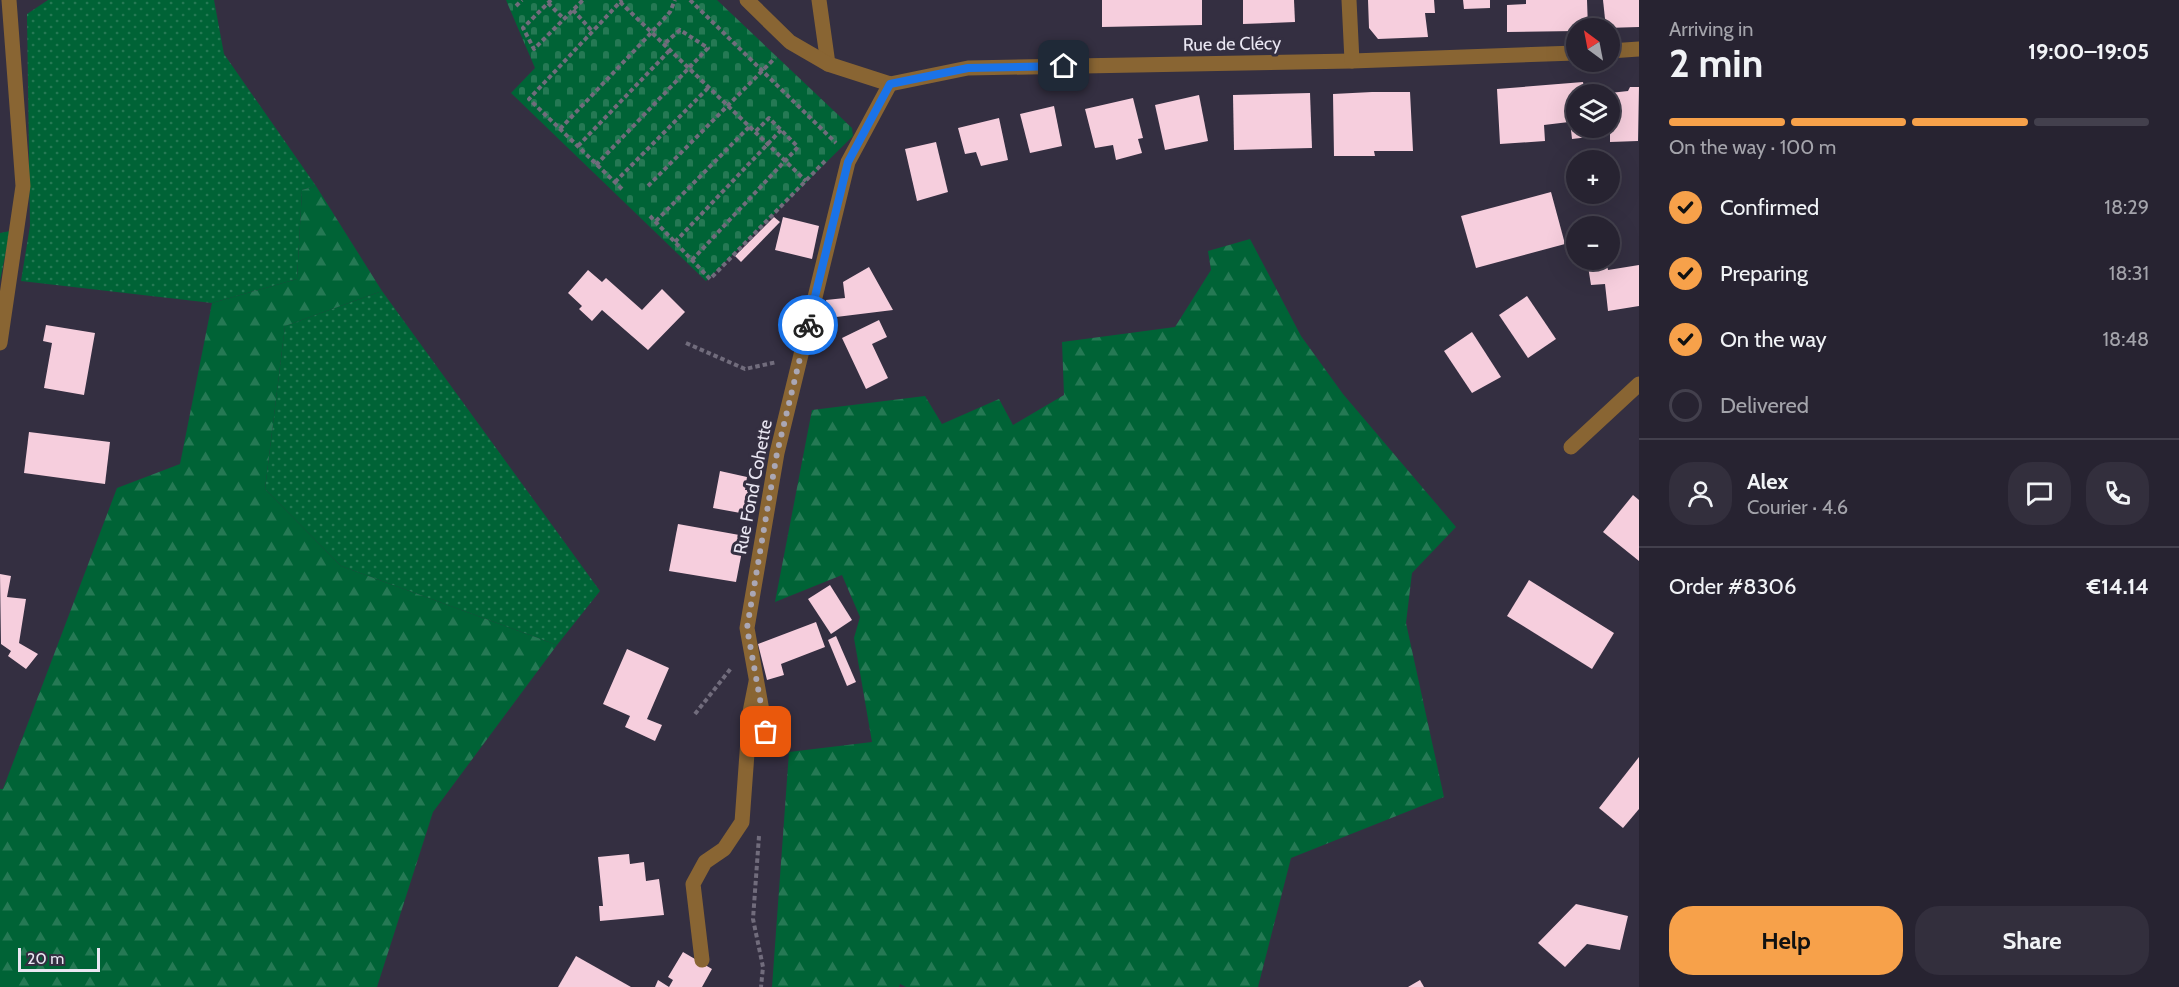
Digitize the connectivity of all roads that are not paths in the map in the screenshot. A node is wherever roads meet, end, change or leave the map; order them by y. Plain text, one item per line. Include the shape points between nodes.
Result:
1 (9, 0) edge
2 (747, 0) edge
3 (819, 0) edge
4 (1349, 0) edge
5 (1639, 49) edge
6 (1620, 50) edge
7 (1566, 53) edge
8 (1352, 61) junction
9 (828, 64) junction
10 (890, 84) junction
11 (0, 343) edge
12 (1639, 384) edge
13 (1571, 447) dead end
14 (756, 682) junction
15 (766, 732) dead end
16 (702, 960) dead end

1 - 11 street via 23,186
2 - 9 street via 790,42
3 - 9 street
4 - 8 street
5 - 6 street
7 - 8 street, Rue de Clécy
8 - 10 street, Rue de Clécy via 968,68
9 - 10 street
10 - 14 street, Rue Fond Cohette via 848,162 777,453 747,628
12 - 13 street
14 - 15 street, Rue Fond Cohette
14 - 16 street via 742,822 724,849 705,862 693,884

